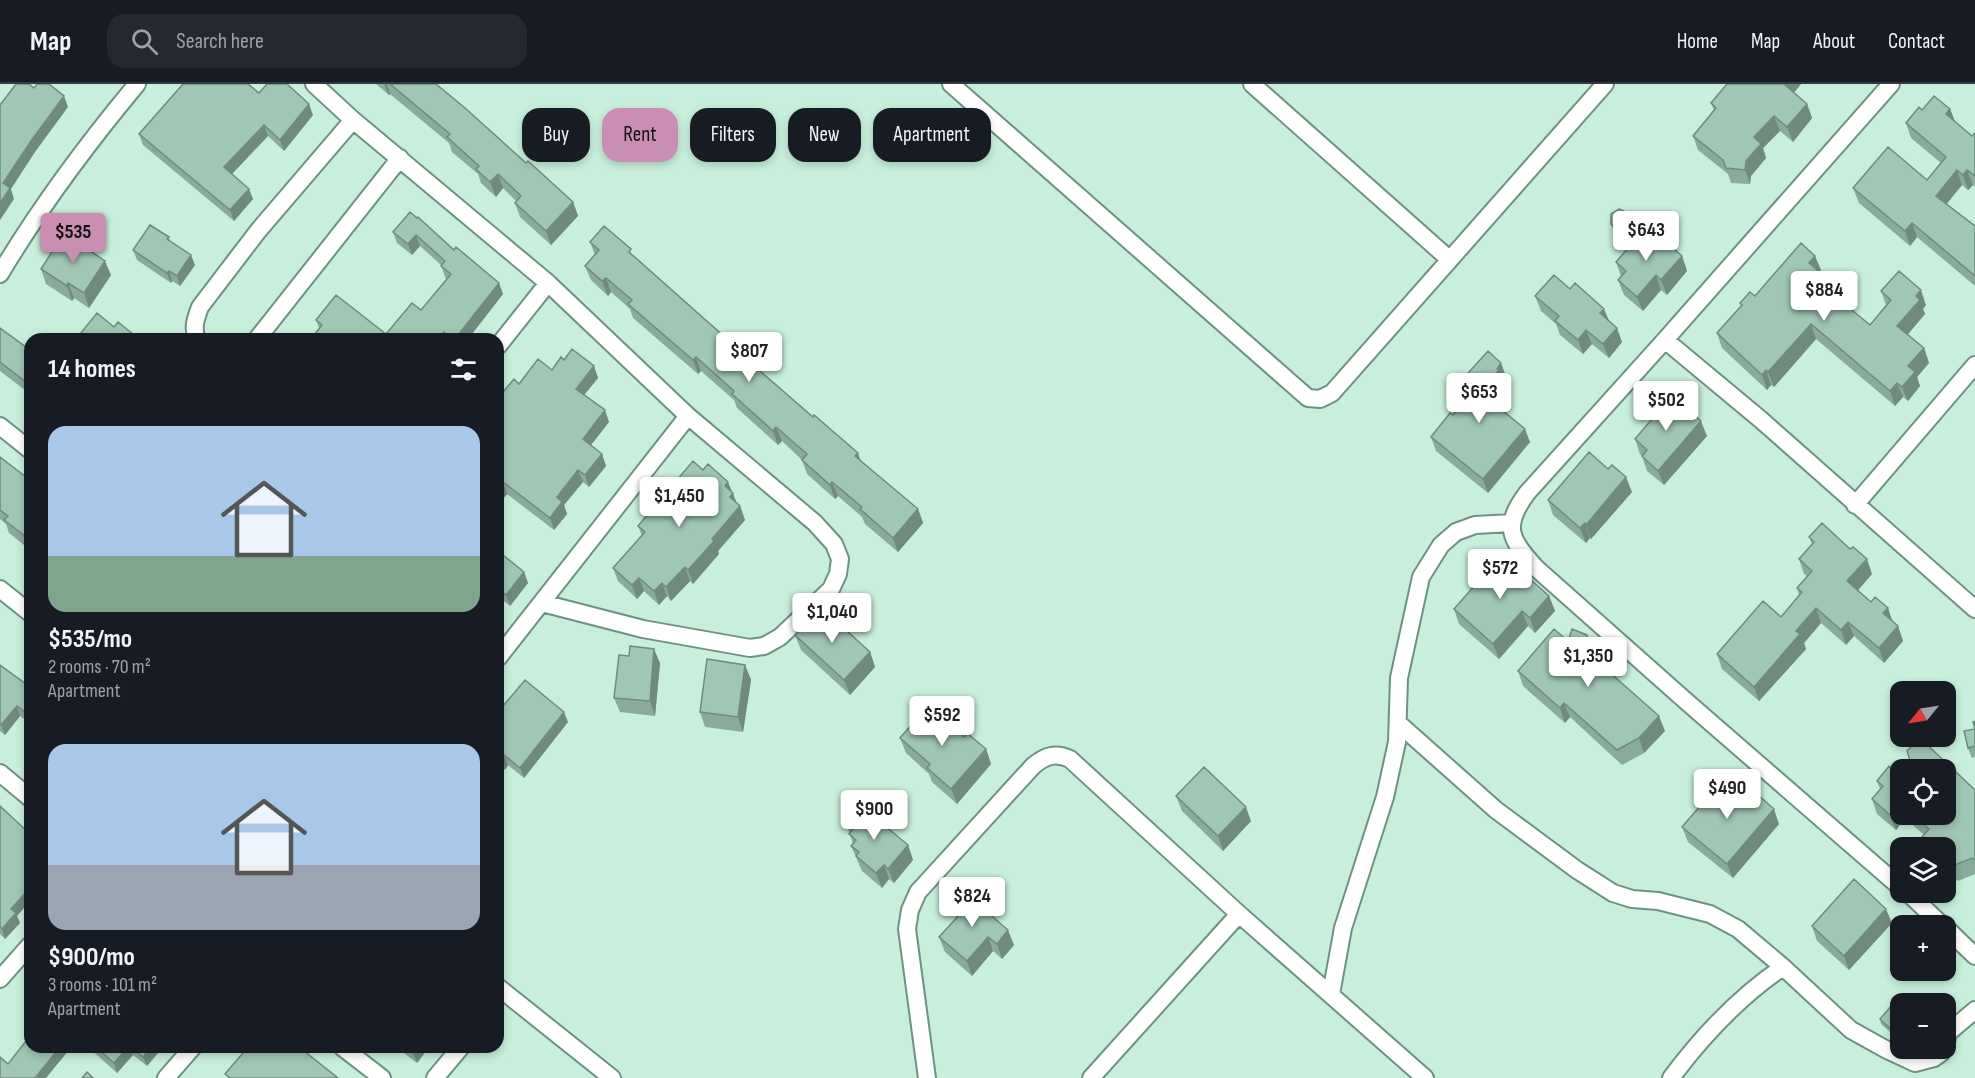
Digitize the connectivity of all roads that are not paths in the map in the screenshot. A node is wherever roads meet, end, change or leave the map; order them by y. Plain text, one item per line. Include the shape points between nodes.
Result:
1 (137, 84) edge
2 (314, 84) edge
3 (951, 84) edge
4 (1252, 84) edge
5 (1605, 84) edge
6 (1891, 84) edge
7 (353, 120) junction
8 (400, 158) junction
9 (1449, 259) junction
10 (0, 274) edge
11 (548, 283) junction
12 (195, 333) edge
13 (262, 333) edge
14 (504, 338) edge
15 (1665, 340) junction
16 (1975, 365) edge
17 (688, 416) junction
18 (0, 426) edge
19 (24, 445) edge
20 (1855, 505) junction
21 (1512, 523) junction
22 (0, 589) edge
23 (542, 603) junction
24 (24, 608) edge
25 (1975, 609) edge
26 (504, 650) edge
27 (1398, 723) junction
28 (0, 773) edge
29 (24, 793) edge
30 (1890, 878) edge
31 (1919, 903) edge
32 (1239, 914) junction
33 (1931, 915) edge
34 (1956, 938) edge
35 (24, 952) edge
36 (1975, 956) edge
37 (1783, 967) junction
38 (0, 979) edge
39 (1331, 994) junction
40 (504, 996) edge
41 (1975, 1010) edge
42 (1956, 1026) edge
43 (1890, 1051) edge
44 (188, 1053) edge
45 (350, 1053) edge
46 (456, 1053) edge
47 (1906, 1059) edge
48 (1930, 1059) edge
49 (166, 1078) edge
50 (382, 1078) edge
51 (435, 1078) edge
52 (612, 1078) edge
53 (927, 1078) edge
54 (1091, 1078) edge
55 (1425, 1078) edge
56 (1671, 1078) edge

1 - 10 street via 91,139
2 - 7 street
3 - 9 street via 1308,398 1320,399 1332,393
4 - 9 street
5 - 9 street
6 - 15 street
7 - 8 street
7 - 12 street via 258,231 200,307
8 - 11 street
8 - 13 street
11 - 14 street
11 - 17 street
15 - 20 street
15 - 21 street via 1527,494 1516,508
16 - 20 street
17 - 23 street
17 - 23 street via 815,522 834,544 840,559 831,589 780,637 750,648 643,629
18 - 19 street
20 - 25 street
21 - 27 street via 1475,525 1456,532 1441,545 1421,577 1399,678
21 - 30 street via 1512,536 1536,568
22 - 24 street
23 - 26 street
27 - 37 street via 1497,810 1613,893 1710,914 1738,929
27 - 39 street via 1385,797 1343,928
28 - 29 street
31 - 33 street
32 - 39 street
32 - 53 street via 1070,759 1062,755 1043,758 918,892 910,910 907,929
32 - 54 street
34 - 36 street
35 - 38 street
37 - 43 street via 1851,1029
37 - 56 street via 1741,1000 1696,1045
39 - 55 street
40 - 52 street
41 - 42 street
44 - 49 street
45 - 50 street
46 - 51 street
47 - 48 street via 1915,1063

